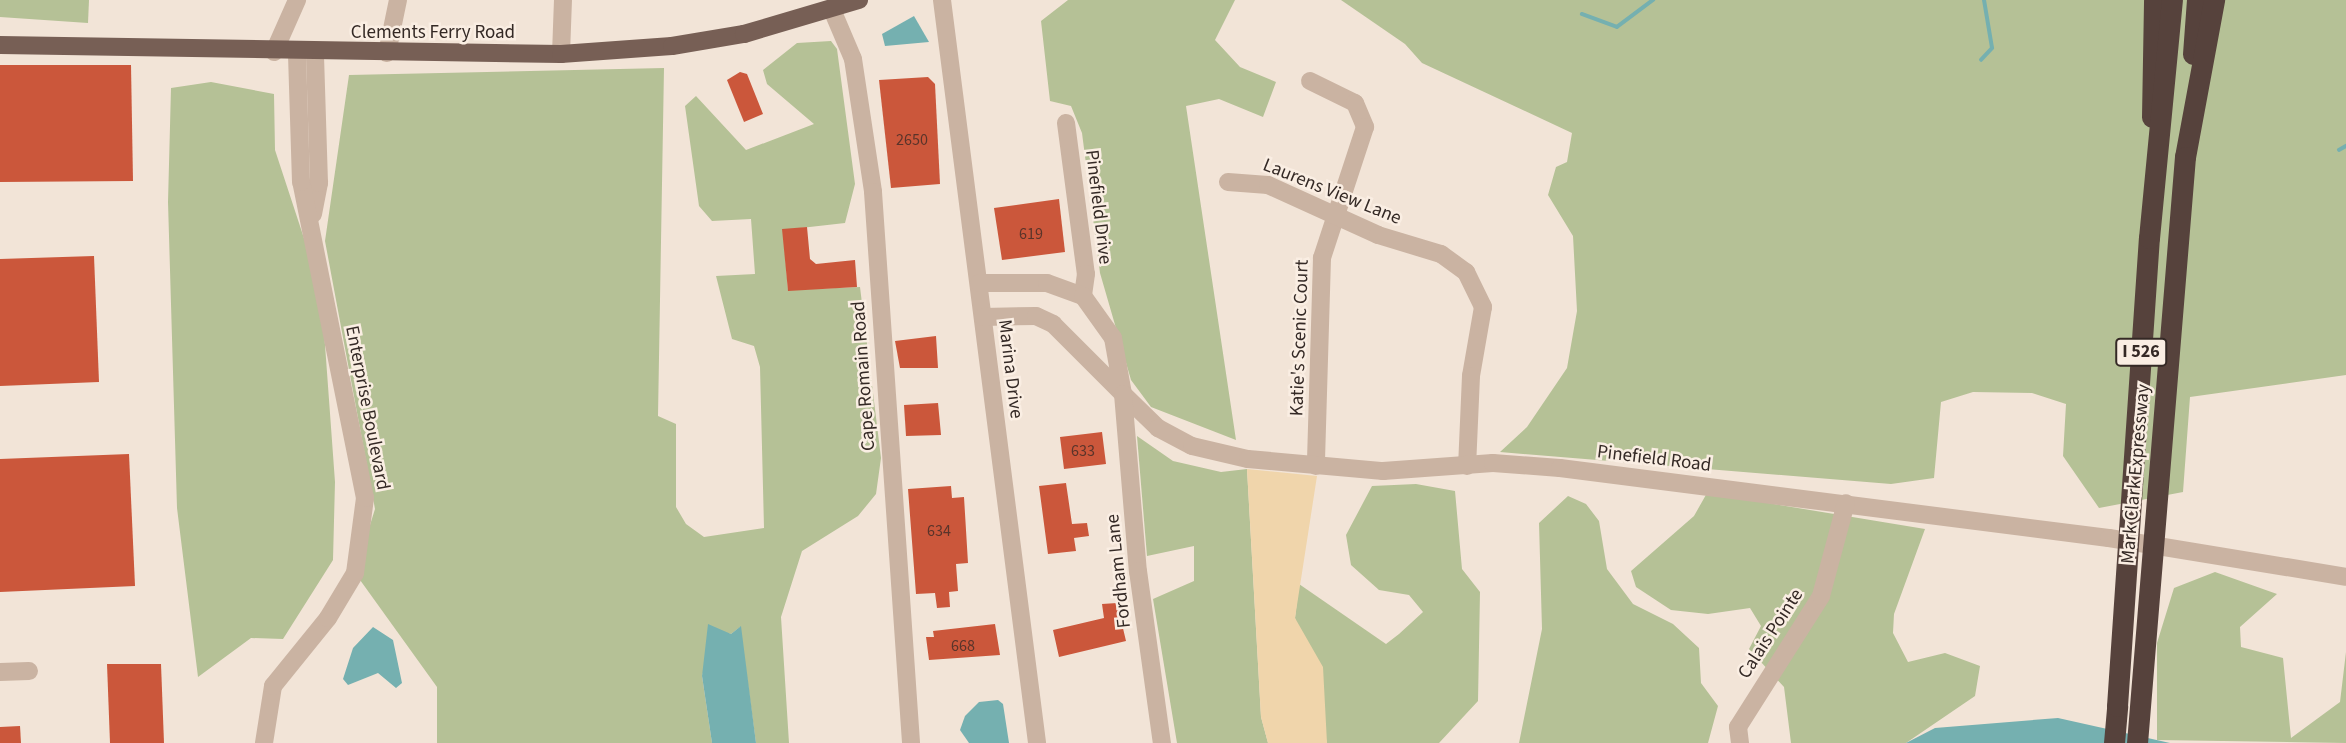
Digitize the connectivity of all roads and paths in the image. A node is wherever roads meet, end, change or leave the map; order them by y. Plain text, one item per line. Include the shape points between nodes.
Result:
1 (297, 0) edge
2 (398, 0) edge
3 (563, 0) edge
4 (859, 0) edge
5 (942, 0) edge
6 (2154, 0) edge
7 (2172, 0) edge
8 (2197, 0) edge
9 (2214, 0) edge
10 (833, 12) junction
11 (0, 45) edge
12 (274, 52) junction
13 (306, 53) junction
14 (387, 54) junction
15 (561, 54) junction
16 (1310, 81) dead end
17 (1066, 123) dead end
18 (2185, 157) junction
19 (1228, 182) dead end
20 (1336, 218) junction
21 (2149, 238) junction
22 (979, 283) junction
23 (1083, 296) junction
24 (983, 317) junction
25 (1123, 394) junction
26 (1316, 466) junction
27 (1467, 466) junction
28 (1846, 503) junction
29 (2346, 577) edge
30 (0, 671) edge
31 (29, 671) dead end
32 (264, 743) edge
33 (911, 743) edge
34 (1037, 743) edge
35 (1162, 743) edge
36 (1740, 743) edge
37 (2114, 743) edge
38 (2137, 743) edge

1 - 12 street
2 - 14 street
3 - 15 street
4 - 10 main road, Clements Ferry Road
5 - 22 street, Marina Drive
6 - 21 highway, bridge
7 - 21 highway, Mark Clark Expressway / I 526, bridge
8 - 18 highway, Mark Clark Expressway / I 526
9 - 18 highway
10 - 15 main road, Clements Ferry Road via 672,46
10 - 33 street, Cape Romain Road via 853,58 873,192
11 - 12 main road, Clements Ferry Road
12 - 13 main road, Clements Ferry Road
13 - 14 main road, Clements Ferry Road
13 - 32 street, Enterprise Boulevard via 319,183 312,221 317,269 365,498 355,573 328,618 273,686
14 - 15 main road, Clements Ferry Road
16 - 20 street, Katie's Scenic Court via 1355,103 1364,118 1365,140
17 - 23 street, Pinefield Drive via 1086,274
18 - 38 highway, Mark Clark Expressway / I 526, bridge
19 - 20 street, Laurens View Lane via 1268,186
20 - 26 street, Katie's Scenic Court via 1319,281
20 - 27 street, Laurens View Lane via 1441,254 1477,287 1483,307 1471,376
21 - 37 highway, Mark Clark Expressway / I 526, bridge
22 - 23 street via 1047,283
22 - 24 street, Marina Drive
23 - 25 street via 1113,338
24 - 25 street, Pinefield Road via 1036,316 1053,324
24 - 34 street, Marina Drive
25 - 26 street, Pinefield Road via 1158,428 1192,446 1248,459
25 - 35 street, Fordham Lane via 1138,570
26 - 27 street, Pinefield Road via 1383,471
27 - 28 street, Pinefield Road via 1560,468
28 - 29 street, Pinefield Road via 2195,551
28 - 36 street, Calais Pointe via 1821,597 1738,727
30 - 31 street

